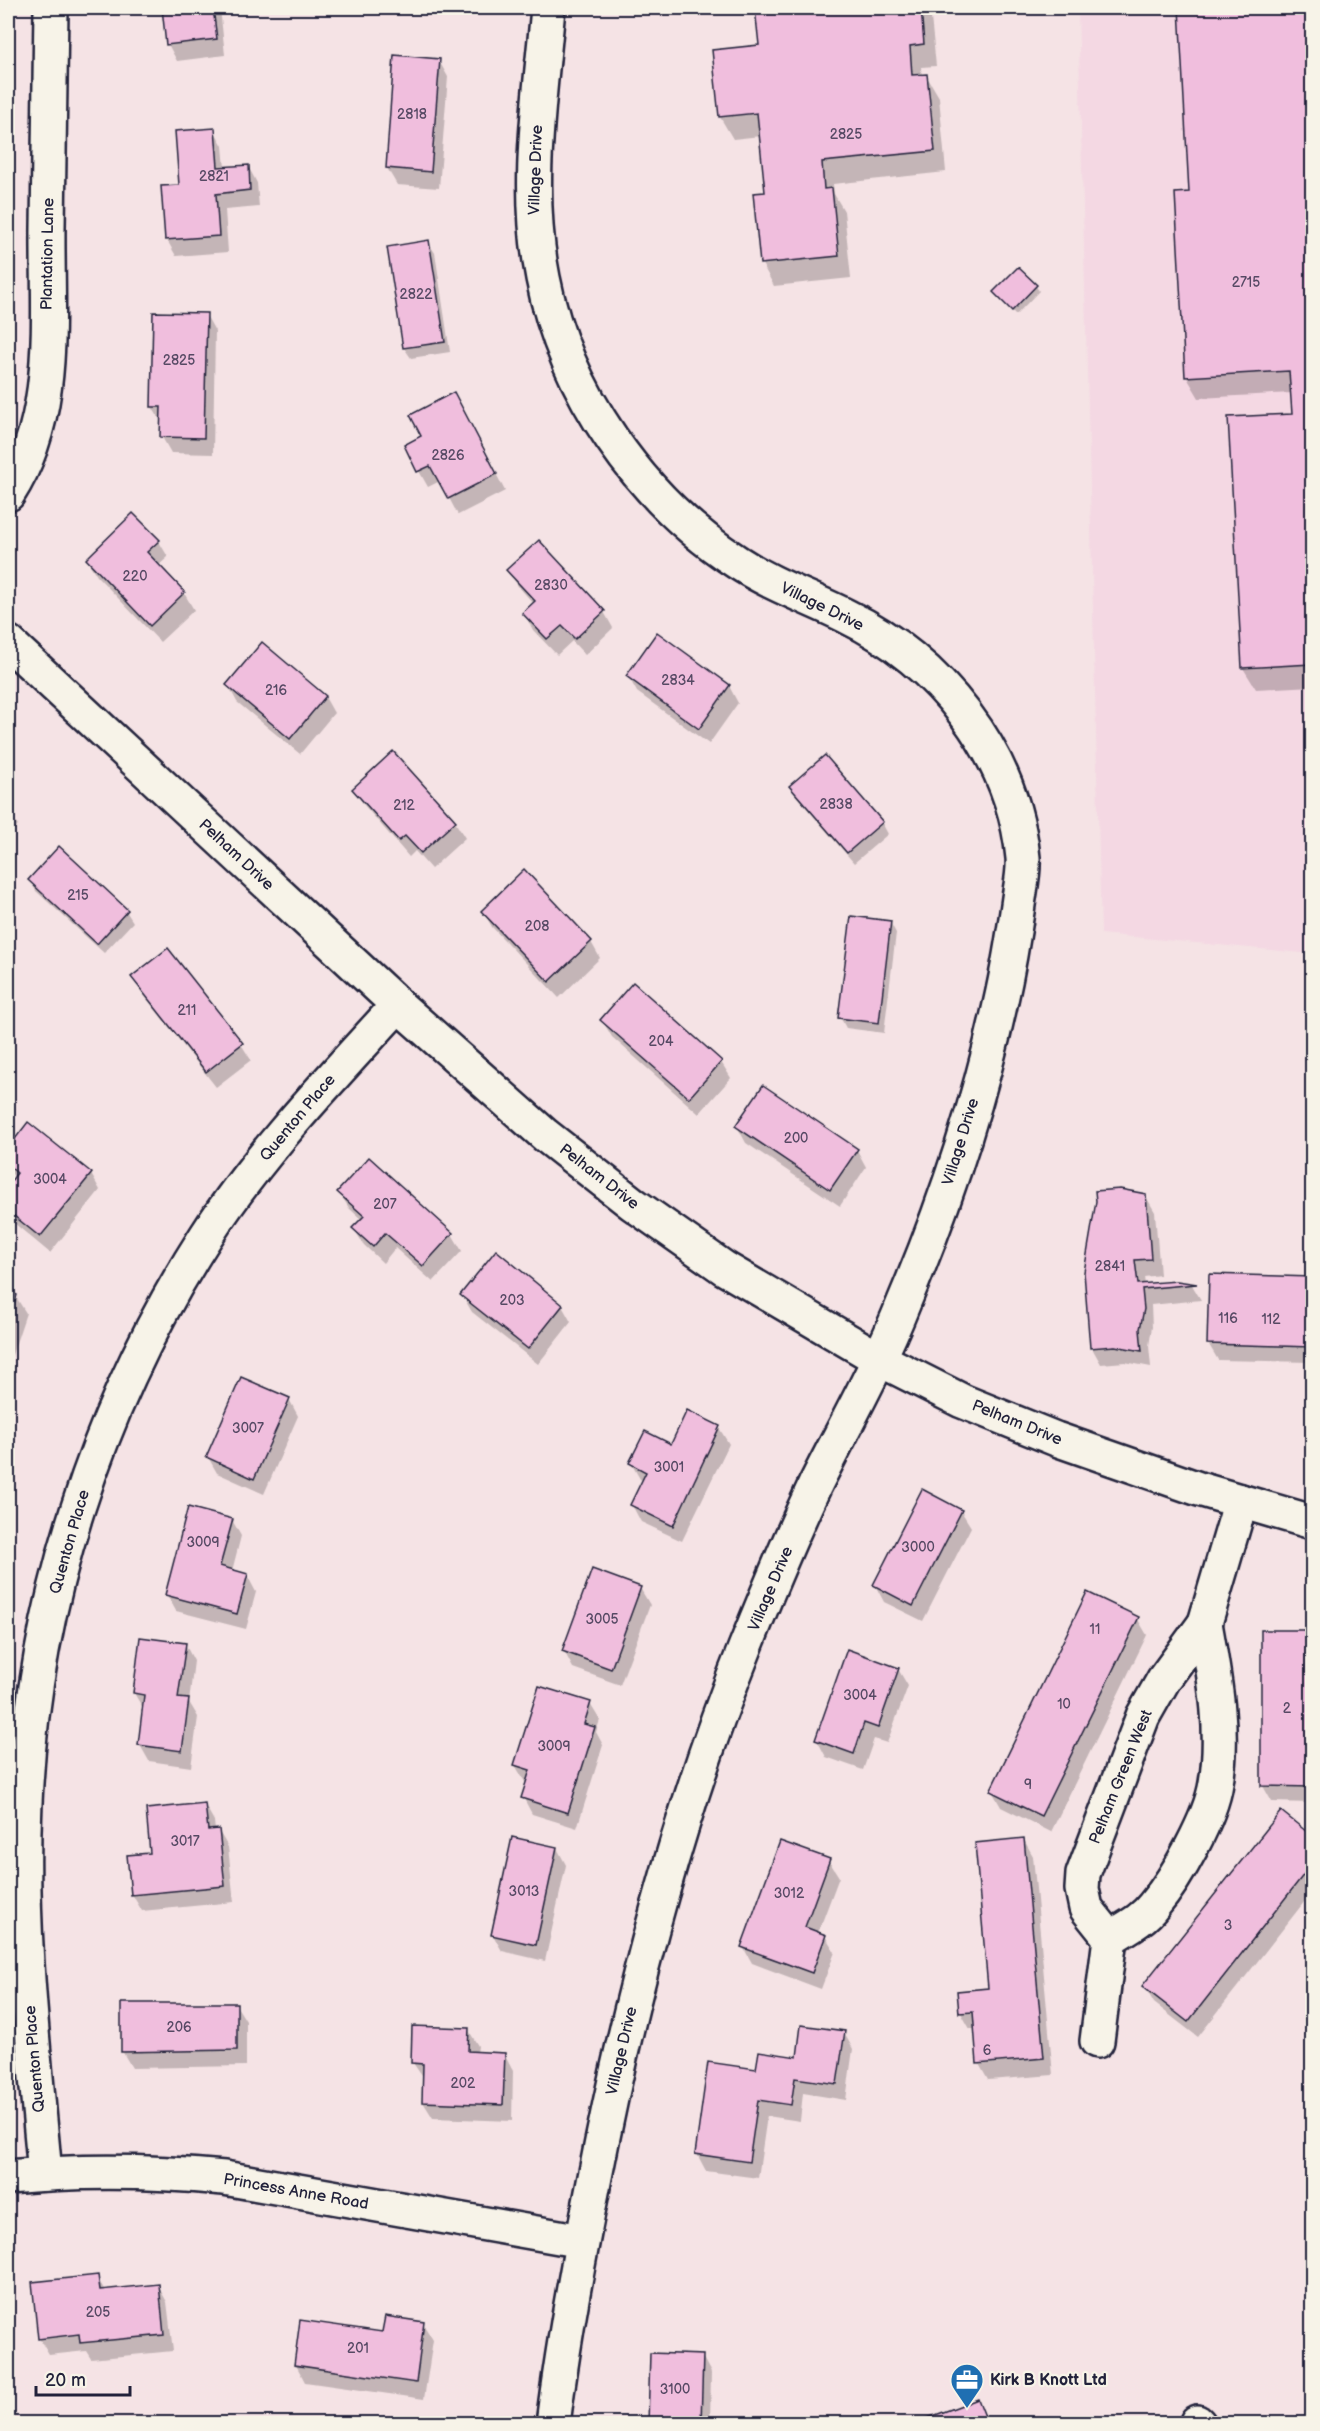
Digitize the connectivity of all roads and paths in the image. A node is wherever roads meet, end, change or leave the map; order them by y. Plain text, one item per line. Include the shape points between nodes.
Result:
1 (51, 8) edge
2 (548, 8) edge
3 (8, 494) edge
4 (8, 642) edge
5 (398, 1005) junction
6 (879, 1359) junction
7 (1241, 1501) junction
8 (1312, 1522) edge
9 (1205, 1623) junction
10 (1110, 1938) junction
11 (1097, 2041) dead end
12 (45, 2174) junction
13 (8, 2177) edge
14 (582, 2241) junction
15 (553, 2424) edge

1 - 3 street, Plantation Lane via 46,378 33,441
2 - 6 street, Village Drive via 533,176 534,223 543,281 559,338 578,382 612,439 653,490 688,525 735,561 897,646 939,681 986,745 1018,827 1024,865 1011,957 990,1050 943,1202
4 - 5 street, Pelham Drive
5 - 6 street, Pelham Drive via 545,1135 633,1204 724,1268
5 - 12 street, Quenton Place via 258,1165 207,1234 176,1286 108,1428 58,1576 41,1655 25,1803 26,1945
6 - 7 street, Pelham Drive via 962,1401 1056,1439
6 - 14 street, Village Drive via 810,1495 745,1650 693,1789 647,1945
7 - 8 street, Pelham Drive
7 - 9 street, Pelham Green West
9 - 10 street, Pelham Green West via 1164,1679 1143,1716 1083,1874 1086,1908
9 - 10 street, Pelham Green West via 1220,1733 1216,1784 1183,1862 1154,1906
10 - 11 street
12 - 13 street, Princess Anne Road
12 - 14 street, Princess Anne Road via 164,2173 224,2178
14 - 15 street, Village Drive

